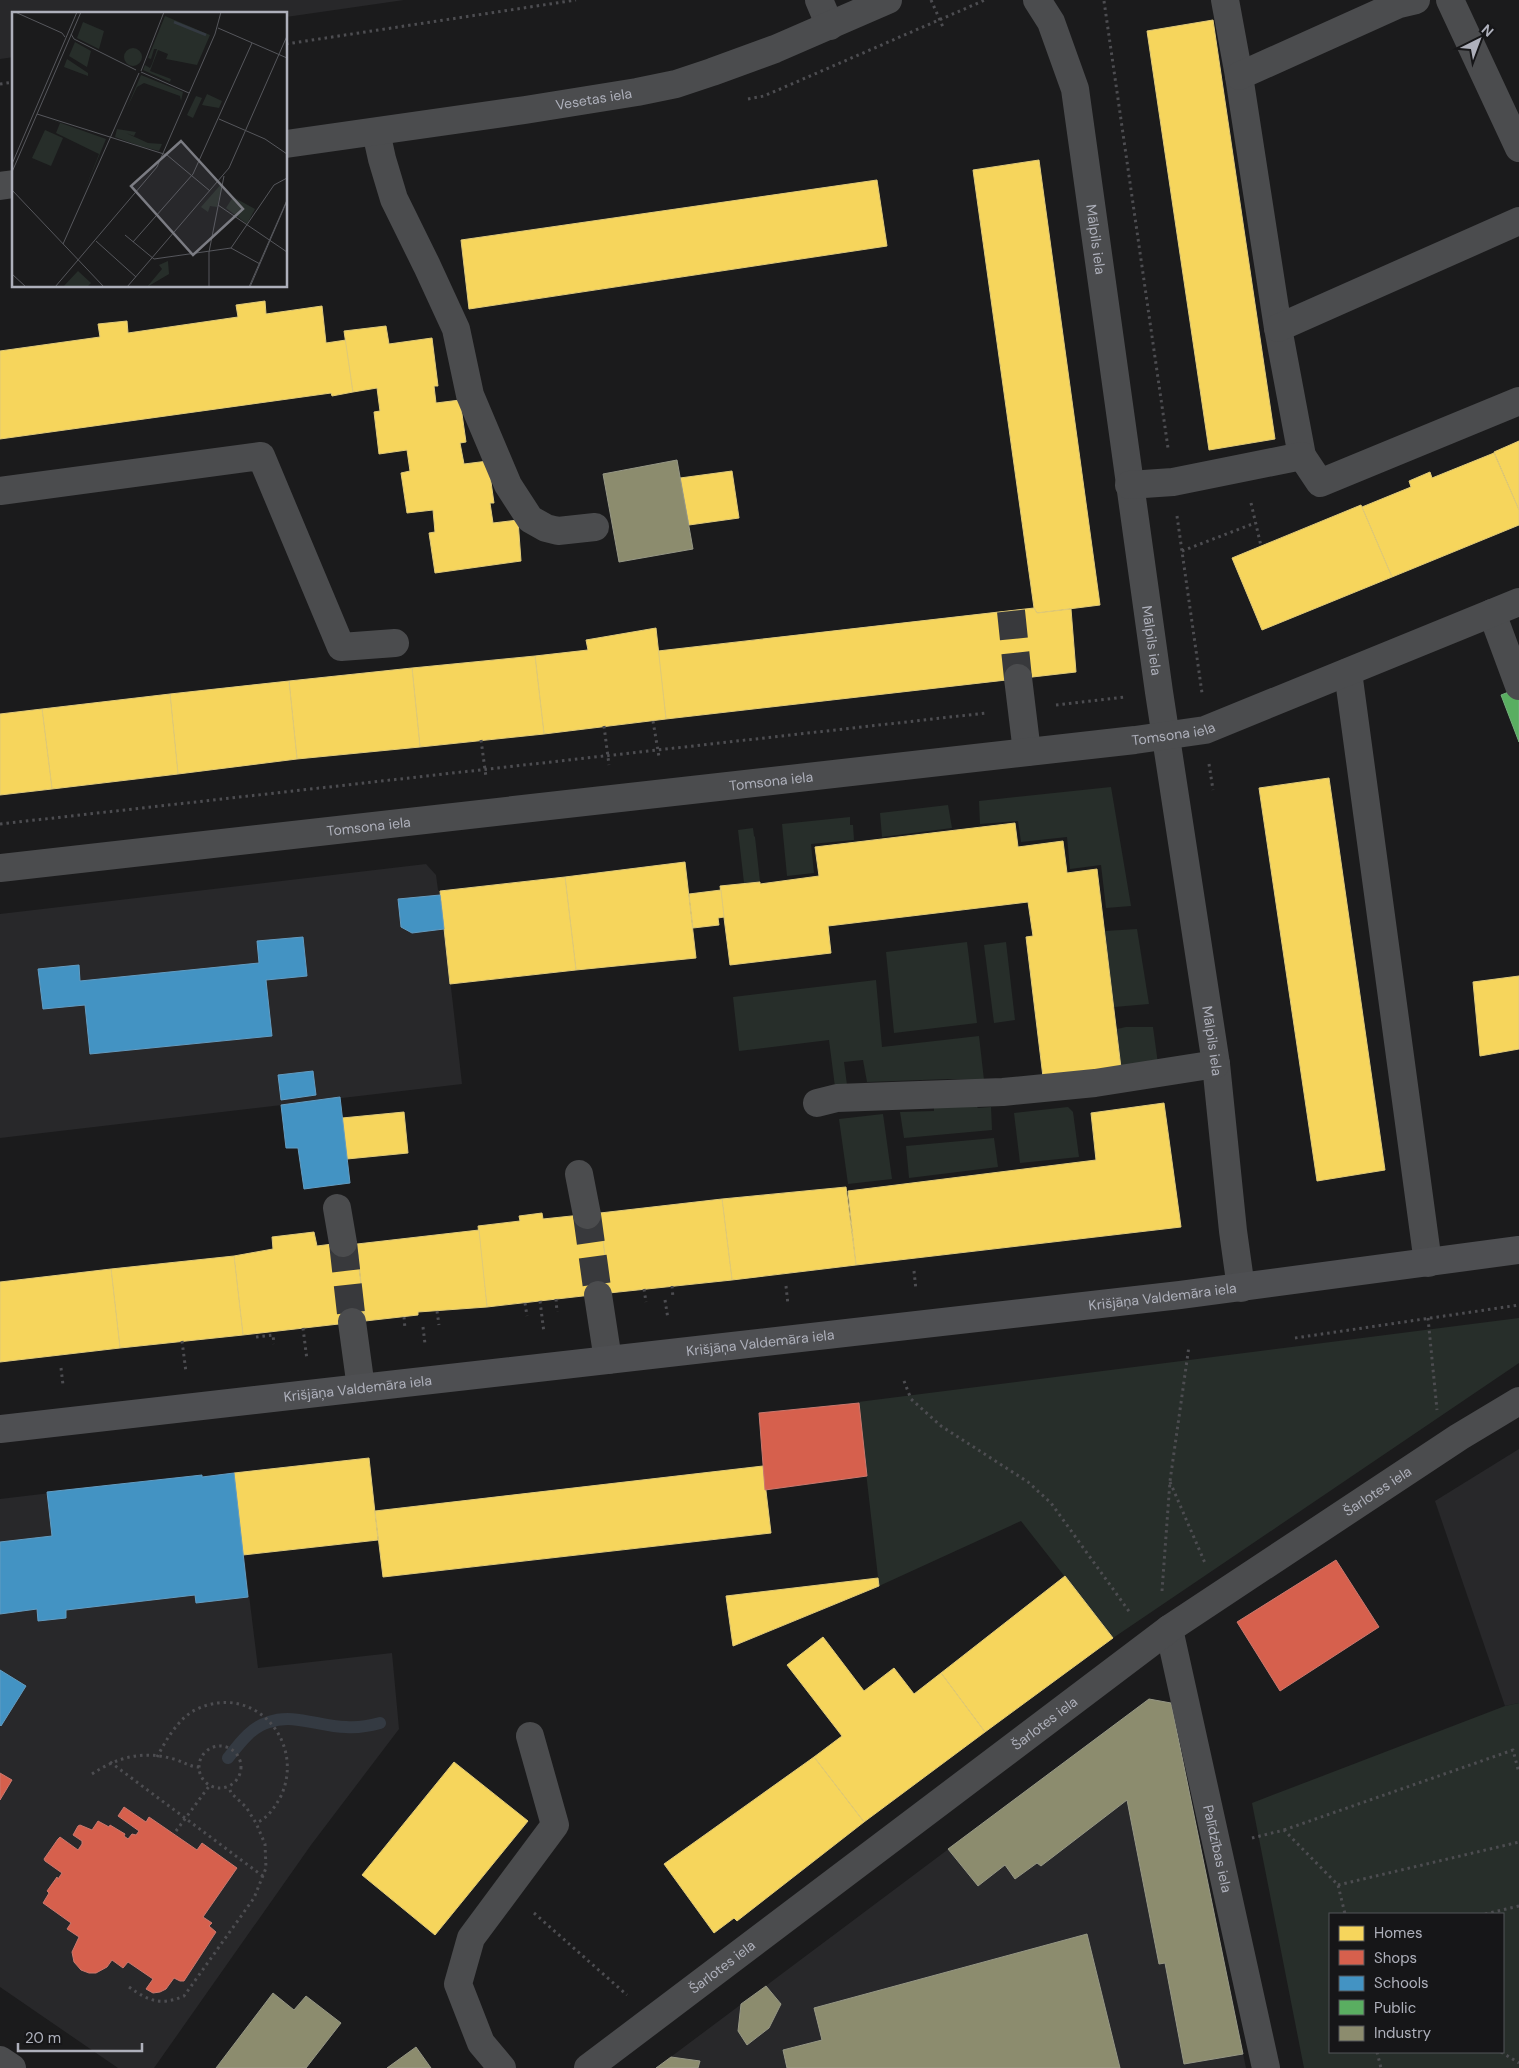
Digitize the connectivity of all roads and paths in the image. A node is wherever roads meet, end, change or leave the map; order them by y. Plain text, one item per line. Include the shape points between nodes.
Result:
1 (576, 0) edge
2 (819, 0) edge
3 (888, 0) edge
4 (932, 0) edge
5 (1037, 0) edge
6 (1224, 0) edge
7 (1450, 0) edge
8 (1104, 1) edge
9 (1404, 1) edge
10 (830, 26) junction
11 (943, 27) dead end
12 (288, 44) edge
13 (1239, 76) junction
14 (1510, 105) edge
15 (376, 132) junction
16 (288, 144) edge
17 (1519, 148) edge
18 (1519, 221) edge
19 (1278, 328) junction
20 (1519, 401) edge
21 (1302, 456) junction
22 (1243, 468) junction
23 (1173, 482) junction
24 (1129, 485) junction
25 (0, 492) edge
26 (1255, 523) junction
27 (595, 526) dead end
28 (1261, 546) dead end
29 (1182, 551) junction
30 (1519, 602) edge
31 (1492, 613) junction
32 (395, 643) dead end
33 (1348, 672) junction
34 (1018, 678) tunnel mouth
35 (1519, 686) edge
36 (1159, 692) junction
37 (1023, 709) junction
38 (1205, 730) junction
39 (1166, 736) junction
40 (1027, 752) junction
41 (1214, 800) dead end
42 (0, 824) edge
43 (0, 868) edge
44 (1216, 1064) junction
45 (817, 1103) dead end
46 (579, 1174) dead end
47 (337, 1208) dead end
48 (587, 1215) tunnel mouth
49 (343, 1243) tunnel mouth
50 (1519, 1250) edge
51 (1428, 1264) junction
52 (672, 1286) dead end
53 (1241, 1288) junction
54 (644, 1289) dead end
55 (598, 1294) tunnel mouth
56 (673, 1298) dead end
57 (556, 1299) dead end
58 (646, 1302) dead end
59 (525, 1303) dead end
60 (1519, 1305) edge
61 (437, 1311) dead end
62 (557, 1312) dead end
63 (527, 1316) dead end
64 (404, 1317) dead end
65 (1428, 1318) junction
66 (352, 1322) tunnel mouth
67 (439, 1326) dead end
68 (405, 1329) dead end
69 (256, 1337) dead end
70 (1295, 1338) dead end
71 (274, 1344) dead end
72 (1189, 1346) dead end
73 (608, 1360) junction
74 (904, 1381) dead end
75 (361, 1388) junction
76 (1519, 1402) edge
77 (1437, 1414) dead end
78 (0, 1429) edge
79 (1170, 1481) junction
80 (1207, 1570) dead end
81 (1164, 1621) junction
82 (530, 1736) dead end
83 (157, 1757) junction
84 (110, 1762) junction
85 (199, 1768) junction
86 (1519, 1772) edge
87 (92, 1774) dead end
88 (210, 1785) junction
89 (229, 1787) junction
90 (186, 1818) junction
91 (256, 1824) junction
92 (1284, 1830) junction
93 (176, 1831) dead end
94 (1519, 1842) edge
95 (1217, 1848) junction
96 (264, 1877) junction
97 (1338, 1885) junction
98 (506, 1889) junction
99 (1519, 1906) edge
100 (1345, 1913) edge
101 (1489, 1913) edge
102 (129, 1987) dead end
103 (630, 1997) dead end
104 (1377, 2053) edge
105 (1502, 2053) edge
106 (0, 2060) edge
107 (1519, 2063) edge
108 (12, 2068) edge
109 (502, 2068) edge
110 (588, 2068) edge
111 (1266, 2068) edge
112 (1381, 2068) edge

1 - 12 path
2 - 10 street
3 - 10 street, Vesetas iela
4 - 11 path
5 - 24 street, Mālpils iela via 1051,22 1075,89
6 - 13 street
7 - 14 street
8 - 23 path
9 - 13 street
10 - 15 street, Vesetas iela via 676,84
13 - 19 street
14 - 17 street
15 - 16 street, Vesetas iela
15 - 27 street via 394,199 456,329 470,394 508,485 530,520 546,528 558,531
18 - 19 street
19 - 21 street
20 - 21 street via 1320,483
21 - 22 street
22 - 23 street
22 - 26 path
23 - 24 street
23 - 29 path
24 - 36 street, Mālpils iela
25 - 32 street via 261,456 341,647
26 - 28 path
26 - 29 path
29 - 38 path
30 - 31 street, Tomsona iela
31 - 33 street, Tomsona iela
31 - 35 street
33 - 38 street, Tomsona iela
33 - 51 street
34 - 37 street
36 - 37 path
36 - 39 street, Mālpils iela
37 - 40 street
37 - 42 path
38 - 39 street, Tomsona iela
38 - 41 path
39 - 40 street, Tomsona iela
39 - 44 street, Mālpils iela
40 - 43 street, Tomsona iela
44 - 45 street via 1095,1083 1003,1092 837,1098
44 - 53 street, Mālpils iela
46 - 48 street
47 - 49 street
50 - 51 main road, Krišjāņa Valdemāra iela
51 - 53 main road, Krišjāņa Valdemāra iela
52 - 56 path
53 - 73 main road, Krišjāņa Valdemāra iela
54 - 58 path
55 - 73 street
57 - 62 path
59 - 63 path
60 - 65 path
61 - 67 path
64 - 68 path
65 - 70 path
65 - 77 path
66 - 75 street
69 - 71 path via 273,1335
72 - 79 path
73 - 75 main road, Krišjāņa Valdemāra iela
74 - 81 path via 911,1399 941,1426 1028,1482 1051,1503 1140,1627
75 - 78 main road, Krišjāņa Valdemāra iela
76 - 81 street, Šarlotes iela
79 - 80 path
79 - 81 path
81 - 95 street, Palīdzības iela
81 - 110 street, Šarlotes iela
82 - 98 street via 555,1825
83 - 84 path via 128,1757
83 - 85 path
83 - 91 path via 181,1722 195,1710 231,1701 258,1711 277,1732 288,1765 285,1787 276,1805 264,1820
84 - 87 path
84 - 90 path
85 - 88 path
85 - 89 path via 204,1755 214,1747 233,1750 242,1769 240,1777
86 - 92 path via 1513,1750
88 - 89 path via 222,1789
88 - 90 path
89 - 91 path
90 - 93 path
90 - 96 path
91 - 96 path via 264,1844
92 - 95 path
92 - 97 path
94 - 97 path
95 - 111 street, Palīdzības iela
96 - 102 path via 254,1898 184,1996 171,2001 153,2001
97 - 100 path
98 - 103 path
98 - 109 street via 471,1938 458,1984 481,2043
99 - 101 path
104 - 112 path
105 - 107 path
106 - 108 street

